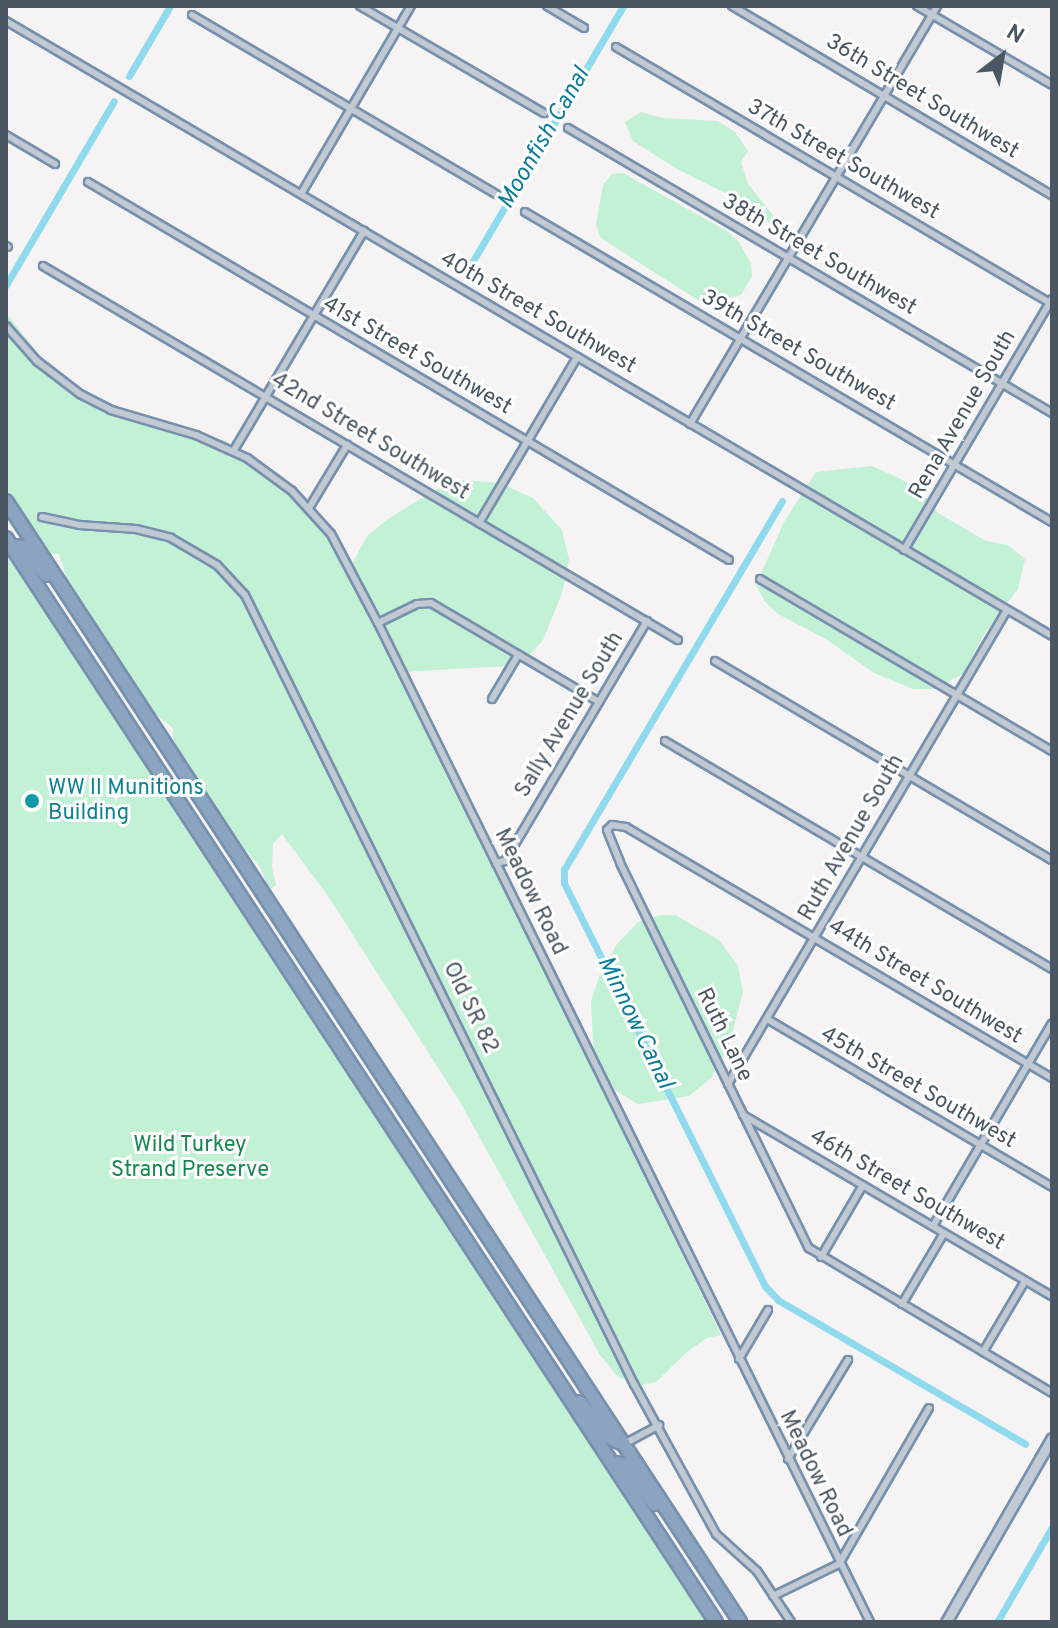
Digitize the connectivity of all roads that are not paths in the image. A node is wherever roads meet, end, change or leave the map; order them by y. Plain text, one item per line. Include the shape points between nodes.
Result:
1 (360, 6) edge
2 (411, 6) edge
3 (547, 6) edge
4 (732, 6) edge
5 (917, 6) edge
6 (937, 6) edge
7 (932, 14) junction
8 (192, 15) dead end
9 (6, 21) edge
10 (398, 28) junction
11 (584, 28) dead end
12 (616, 47) dead end
13 (1052, 85) edge
14 (884, 96) junction
15 (351, 109) junction
16 (544, 113) dead end
17 (568, 128) dead end
18 (6, 135) edge
19 (55, 164) dead end
20 (836, 177) junction
21 (88, 182) dead end
22 (301, 194) junction
23 (496, 194) dead end
24 (1052, 195) edge
25 (525, 212) dead end
26 (364, 231) junction
27 (788, 257) junction
28 (43, 266) dead end
29 (1051, 302) edge
30 (313, 316) junction
31 (6, 326) edge
32 (740, 338) junction
33 (577, 357) junction
34 (1002, 384) junction
35 (266, 397) junction
36 (1052, 413) edge
37 (690, 424) junction
38 (528, 441) junction
39 (347, 445) junction
40 (234, 450) junction
41 (954, 465) junction
42 (6, 501) edge
43 (309, 508) junction
44 (42, 517) dead end
45 (12, 519) edge
46 (1052, 522) edge
47 (479, 523) junction
48 (9, 542) edge
49 (904, 550) junction
50 (729, 560) dead end
51 (760, 579) dead end
52 (1007, 610) junction
53 (647, 621) junction
54 (378, 623) junction
55 (1052, 636) edge
56 (678, 640) dead end
57 (102, 646) junction
58 (518, 655) junction
59 (715, 661) dead end
60 (957, 695) junction
61 (492, 699) dead end
62 (599, 702) junction
63 (665, 741) dead end
64 (1052, 751) edge
65 (910, 776) junction
66 (612, 825) joint
67 (862, 857) junction
68 (1052, 860) edge
69 (496, 863) junction
70 (814, 938) junction
71 (1052, 969) edge
72 (767, 1019) junction
73 (1052, 1023) edge
74 (1028, 1064) junction
75 (1052, 1078) edge
76 (728, 1084) junction
77 (743, 1115) junction
78 (980, 1145) junction
79 (863, 1185) junction
80 (1052, 1187) edge
81 (933, 1226) junction
82 (944, 1233) junction
83 (821, 1257) junction
84 (1025, 1281) junction
85 (1052, 1296) edge
86 (902, 1304) junction
87 (768, 1310) dead end
88 (520, 1320) junction
89 (983, 1352) junction
90 (739, 1359) junction
91 (848, 1360) dead end
92 (1052, 1393) edge
93 (929, 1408) dead end
94 (659, 1425) junction
95 (1052, 1438) edge
96 (624, 1444) junction
97 (788, 1459) junction
98 (612, 1463) junction
99 (839, 1564) junction
100 (703, 1565) junction
101 (773, 1596) junction
102 (716, 1622) edge
103 (740, 1622) edge
104 (791, 1622) edge
105 (870, 1622) edge
106 (946, 1622) edge

1 - 10 street
2 - 10 street
3 - 11 street
4 - 14 street, 36th Street Southwest
5 - 7 street
6 - 7 street
7 - 13 street
7 - 14 street
8 - 15 street
9 - 22 street, 40th Street Southwest
10 - 15 street
10 - 16 street
12 - 20 street, 37th Street Southwest
14 - 20 street
14 - 24 street, 36th Street Southwest
15 - 22 street
15 - 23 street
17 - 27 street, 38th Street Southwest
18 - 19 street
20 - 27 street
20 - 29 street, 37th Street Southwest
21 - 30 street, 41st Street Southwest
22 - 26 street, 40th Street Southwest
25 - 32 street, 39th Street Southwest
26 - 30 street
26 - 33 street, 40th Street Southwest
27 - 32 street
27 - 34 street, 38th Street Southwest
28 - 35 street, 42nd Street Southwest
29 - 34 street, Rena Avenue South
30 - 35 street
30 - 38 street, 41st Street Southwest
31 - 40 street, Meadow Road via 48,371 96,403
32 - 37 street
32 - 41 street, 39th Street Southwest
33 - 37 street, 40th Street Southwest
33 - 38 street
34 - 36 street, 38th Street Southwest
34 - 41 street, Rena Avenue South
35 - 39 street, 42nd Street Southwest
35 - 40 street
37 - 49 street, 40th Street Southwest
38 - 47 street
38 - 50 street, 41st Street Southwest
39 - 43 street
39 - 47 street, 42nd Street Southwest
40 - 43 street, Meadow Road
41 - 46 street, 39th Street Southwest
41 - 49 street, Rena Avenue South
42 - 45 highway
43 - 54 street, Meadow Road via 341,548
44 - 94 street, Old SR 82 via 171,538 217,565 245,595 634,1384
45 - 57 highway
47 - 53 street, 42nd Street Southwest
48 - 57 highway via 29,552 78,625
48 - 88 highway
49 - 52 street, 40th Street Southwest
51 - 60 street
52 - 55 street, 40th Street Southwest
52 - 60 street, Ruth Avenue South
53 - 56 street, 42nd Street Southwest
53 - 62 street, Sally Avenue South
54 - 58 street via 417,604 431,603
54 - 69 street, Meadow Road
57 - 96 highway
58 - 61 street
58 - 62 street
59 - 65 street
60 - 64 street
60 - 65 street, Ruth Avenue South
62 - 69 street, Sally Avenue South via 505,861
63 - 67 street
65 - 67 street, Ruth Avenue South
65 - 68 street
66 - 70 street, 44th Street Southwest via 626,827
66 - 76 street, Ruth Lane via 608,838
67 - 70 street, Ruth Avenue South
67 - 71 street
69 - 90 street, Meadow Road
70 - 72 street, Ruth Avenue South
70 - 74 street, 44th Street Southwest
72 - 76 street, Ruth Avenue South
72 - 78 street, 45th Street Southwest
73 - 74 street
74 - 75 street, 44th Street Southwest
74 - 78 street
76 - 77 street, Ruth Lane
77 - 79 street, 46th Street Southwest
77 - 83 street, Ruth Lane via 809,1248
78 - 80 street, 45th Street Southwest
78 - 81 street
79 - 81 street, 46th Street Southwest
79 - 83 street
81 - 82 street, 46th Street Southwest
82 - 84 street, 46th Street Southwest
82 - 86 street
83 - 86 street
84 - 85 street, 46th Street Southwest
84 - 89 street
86 - 89 street
87 - 90 street
88 - 96 highway via 533,1329 608,1437
88 - 98 highway
89 - 92 street
90 - 97 street, Meadow Road
91 - 97 street
93 - 99 street
94 - 96 street
94 - 101 street, Old SR 82 via 716,1534 757,1571
95 - 106 street
96 - 100 highway
97 - 99 street, Meadow Road
98 - 100 highway via 623,1464 632,1474 686,1553
98 - 102 highway
99 - 101 street
99 - 105 street, Meadow Road
100 - 103 highway
101 - 104 street, Old SR 82

